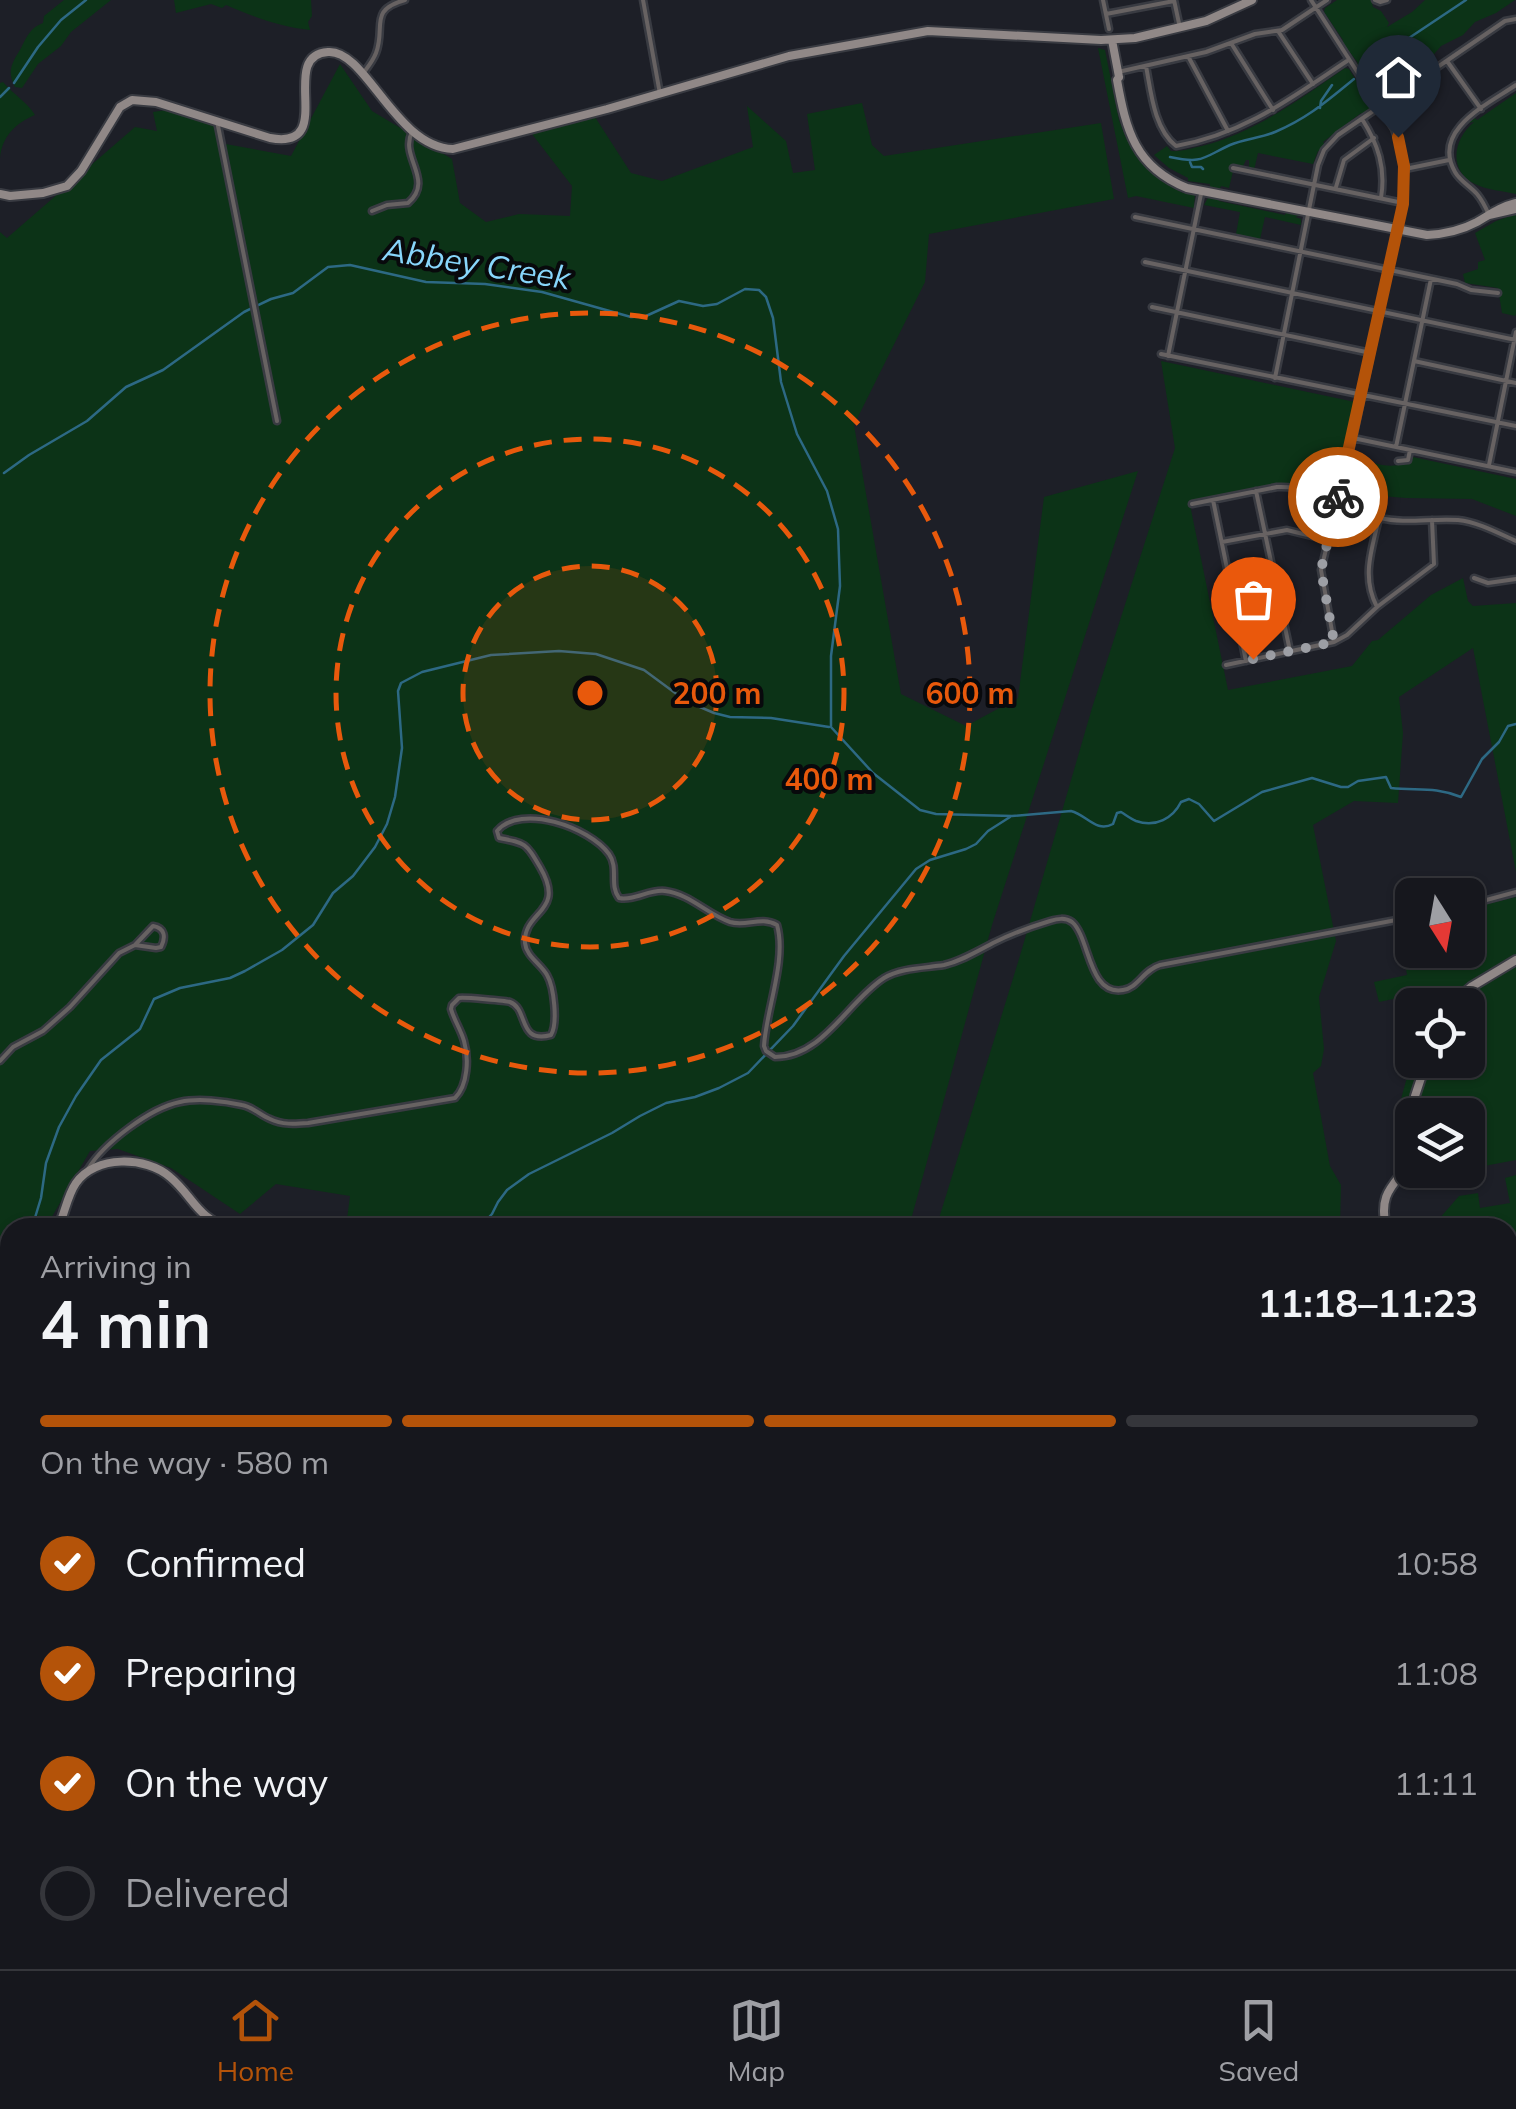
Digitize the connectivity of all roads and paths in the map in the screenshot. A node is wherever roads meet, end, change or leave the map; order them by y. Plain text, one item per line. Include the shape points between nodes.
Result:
1 (405, 0) edge
2 (643, 0) edge
3 (1104, 0) edge
4 (1174, 0) edge
5 (1252, 0) edge
6 (1311, 0) edge
7 (1328, 0) edge
8 (1375, 0) edge
9 (1386, 0) edge
10 (1139, 4) edge
11 (1315, 9) junction
12 (1106, 14) junction
13 (1514, 18) edge
14 (1180, 28) junction
15 (1109, 29) dead end
16 (1278, 31) junction
17 (1112, 40) junction
18 (1230, 43) junction
19 (1188, 56) junction
20 (1349, 60) junction
21 (1448, 61) junction
22 (1146, 66) junction
23 (1118, 74) junction
24 (362, 75) junction
25 (1313, 84) junction
26 (1516, 85) edge
27 (660, 94) junction
28 (1380, 106) junction
29 (1273, 110) junction
30 (1481, 110) junction
31 (1362, 118) junction
32 (216, 121) junction
33 (412, 132) junction
34 (1228, 132) junction
35 (1374, 138) junction
36 (1450, 160) junction
37 (1233, 168) dead end
38 (1405, 169) junction
39 (1314, 184) junction
40 (1336, 189) junction
41 (1202, 190) junction
42 (0, 194) edge
43 (1381, 198) junction
44 (1403, 204) junction
45 (1516, 206) edge
46 (372, 211) dead end
47 (1309, 212) junction
48 (1489, 215) junction
49 (1135, 217) dead end
50 (1194, 230) junction
51 (1396, 230) junction
52 (1300, 252) junction
53 (1144, 262) dead end
54 (1388, 270) junction
55 (1185, 271) junction
56 (1431, 279) junction
57 (1292, 293) junction
58 (1498, 294) dead end
59 (1152, 307) dead end
60 (1380, 311) junction
61 (1176, 312) junction
62 (1422, 320) junction
63 (1284, 334) junction
64 (1515, 337) edge
65 (1371, 354) junction
66 (1414, 361) junction
67 (1275, 378) junction
68 (1506, 380) junction
69 (1516, 382) edge
70 (1362, 396) junction
71 (1404, 405) junction
72 (276, 422) dead end
73 (1498, 422) junction
74 (1516, 426) edge
75 (1353, 438) junction
76 (1396, 447) junction
77 (1410, 450) junction
78 (1398, 460) dead end
79 (1489, 465) junction
80 (1516, 472) edge
81 (1256, 491) junction
82 (1214, 500) junction
83 (1337, 502) junction
84 (1192, 504) dead end
85 (1379, 518) junction
86 (1432, 520) junction
87 (1265, 533) junction
88 (1328, 540) junction
89 (1222, 542) junction
90 (1516, 542) edge
91 (1474, 578) dead end
92 (1516, 579) edge
93 (1377, 607) junction
94 (1334, 642) junction
95 (1290, 651) junction
96 (1246, 660) junction
97 (1226, 665) dead end
98 (1516, 892) edge
99 (1485, 900) edge
100 (1395, 920) edge
101 (135, 946) junction
102 (1516, 960) edge
103 (1469, 988) edge
104 (0, 1060) edge
105 (86, 1173) junction
106 (1395, 1183) edge
107 (62, 1218) edge
108 (208, 1218) edge
109 (1384, 1218) edge

1 - 24 street via 382,13 378,49
2 - 27 street
3 - 12 street
4 - 10 street
4 - 14 street
5 - 14 street
6 - 11 street
7 - 11 street
8 - 9 street
10 - 12 street
11 - 16 street
11 - 20 street
12 - 15 street
13 - 21 street
14 - 17 street
16 - 18 street
16 - 25 street
17 - 23 street
17 - 27 street via 923,32 768,60
18 - 19 street
18 - 29 street
19 - 22 street
19 - 34 street
20 - 25 street
20 - 28 street
21 - 28 street
21 - 30 street
22 - 23 street
22 - 34 street via 1172,145
23 - 41 street via 1126,124 1141,154 1169,180
24 - 32 street via 336,52 313,58 305,74 306,117 290,138
24 - 33 street
25 - 29 street
26 - 30 street
27 - 33 street via 458,149 433,146
28 - 31 street
28 - 38 street
29 - 34 street
30 - 36 street via 1456,131
31 - 35 street
31 - 39 street via 1324,150
32 - 42 street via 132,100 120,107 67,186
32 - 72 street
33 - 46 street via 415,197
35 - 40 street via 1344,160
35 - 43 street
36 - 38 street
36 - 48 street
37 - 39 street
38 - 44 street
39 - 40 street
39 - 47 street
40 - 43 street
41 - 47 street
41 - 50 street
43 - 44 street
44 - 51 street
45 - 48 street
47 - 51 street
47 - 52 street
48 - 51 street via 1438,234
49 - 50 street
50 - 52 street
50 - 55 street
51 - 54 street
52 - 54 street
52 - 57 street
53 - 55 street
54 - 56 street
54 - 60 street
55 - 57 street
55 - 61 street
56 - 58 street
56 - 62 street
57 - 60 street
57 - 63 street
59 - 61 street
60 - 62 street
60 - 65 street
61 - 63 street
61 - 67 street via 1165,355
62 - 64 street
62 - 66 street
63 - 65 street
63 - 67 street
64 - 68 street
65 - 70 street
66 - 68 street
66 - 71 street
67 - 70 street
68 - 69 street
68 - 73 street
70 - 71 street
70 - 75 street
71 - 73 street
71 - 76 street
73 - 74 street
73 - 79 street
75 - 76 street
75 - 83 street
76 - 77 street
77 - 78 street via 1408,460
77 - 79 street
79 - 80 street
81 - 82 street
81 - 83 street via 1289,487
81 - 87 street
82 - 84 street
82 - 89 street
83 - 85 street
83 - 88 street
85 - 86 street
85 - 93 street via 1367,577
86 - 90 street via 1468,522
86 - 93 street via 1434,564
87 - 88 street via 1287,530
87 - 89 street
87 - 95 street
88 - 94 street via 1321,570
89 - 96 street
91 - 92 street
93 - 94 street
94 - 95 street
95 - 96 street
96 - 97 street
98 - 99 street
100 - 105 street via 1160,965 1121,991 1098,977 1074,925 1056,919 960,960 888,975 816,1042 775,1056 764,1046 776,925 730,922 668,892 619,898 605,850 569,827 525,818 497,832 526,846 548,882 548,900 525,944 550,981 550,1034 527,1030 511,1002 459,998 451,1009 464,1043 465,1078 456,1098 308,1124 268,1119 244,1105 182,1101 126,1129
101 - 101 street via 161,946 164,933 153,926
101 - 104 street via 119,953 43,1032
102 - 103 street
105 - 107 street
105 - 108 street via 117,1162 152,1166
106 - 109 street via 1385,1196

